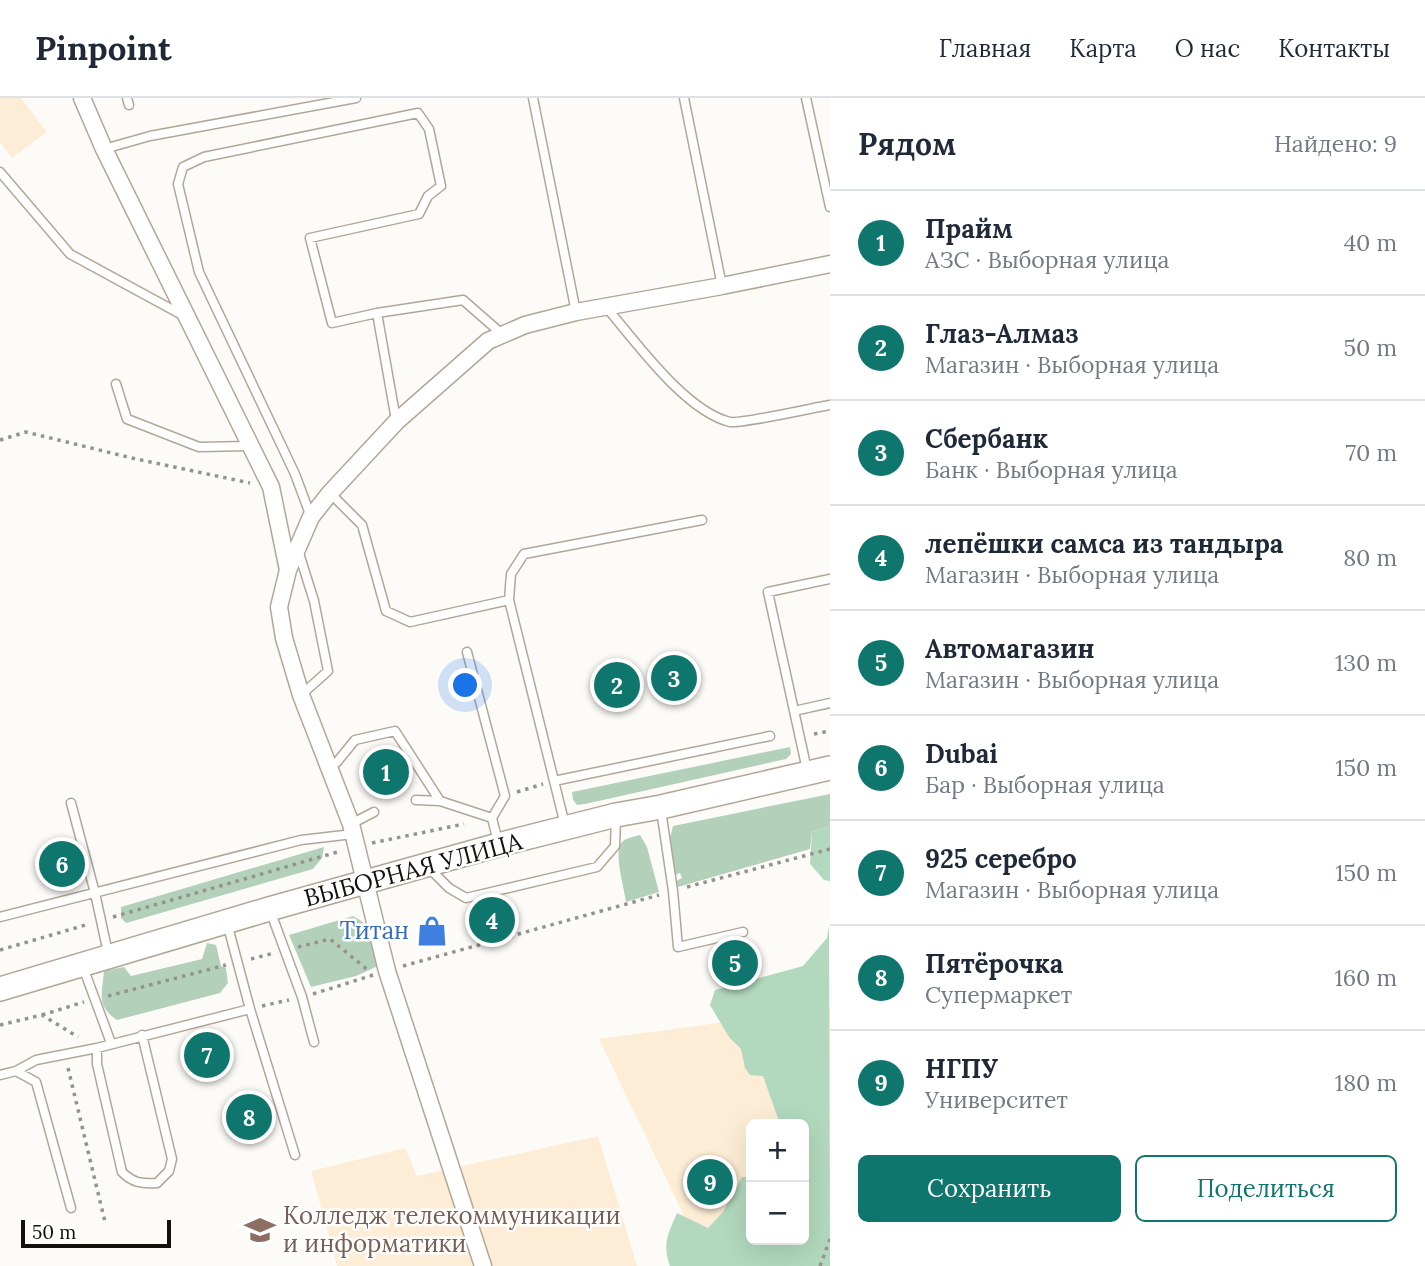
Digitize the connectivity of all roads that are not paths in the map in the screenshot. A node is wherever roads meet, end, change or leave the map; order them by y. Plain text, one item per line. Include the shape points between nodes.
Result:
1 (82, 98) edge
2 (533, 98) edge
3 (684, 98) edge
4 (806, 98) edge
5 (351, 99) edge
6 (104, 149) junction
7 (0, 172) edge
8 (830, 207) edge
9 (830, 264) edge
10 (722, 286) junction
11 (606, 307) junction
12 (576, 312) junction
13 (377, 313) junction
14 (186, 318) junction
15 (502, 334) junction
16 (116, 384) dead end
17 (830, 405) edge
18 (397, 421) junction
19 (249, 446) junction
20 (330, 493) junction
21 (311, 517) junction
22 (702, 520) dead end
23 (298, 550) junction
24 (288, 570) junction
25 (830, 579) edge
26 (509, 600) junction
27 (467, 652) dead end
28 (301, 695) junction
29 (830, 703) edge
30 (794, 711) junction
31 (770, 736) dead end
32 (328, 767) junction
33 (830, 768) edge
34 (807, 773) junction
35 (554, 781) junction
36 (416, 800) dead end
37 (440, 801) junction
38 (71, 803) dead end
39 (661, 807) junction
40 (374, 813) dead end
41 (616, 815) junction
42 (492, 818) junction
43 (566, 828) junction
44 (354, 835) junction
45 (498, 845) junction
46 (425, 865) junction
47 (366, 882) junction
48 (95, 893) junction
49 (269, 909) junction
50 (0, 917) edge
51 (226, 922) junction
52 (743, 932) dead end
53 (109, 956) junction
54 (82, 964) junction
55 (0, 989) edge
56 (250, 1009) junction
57 (142, 1035) junction
58 (314, 1042) dead end
59 (111, 1043) junction
60 (97, 1048) junction
61 (16, 1071) junction
62 (0, 1075) edge
63 (295, 1155) dead end
64 (71, 1208) dead end
65 (483, 1266) edge

1 - 6 street
2 - 12 lane
3 - 10 lane
4 - 8 lane
5 - 6 lane via 150,136
6 - 14 street
7 - 14 lane via 70,254
9 - 10 street
10 - 11 street
11 - 12 street
11 - 17 lane via 661,372 702,410 732,422
12 - 15 street
13 - 15 lane via 463,300
13 - 18 lane
13 - 21 lane via 332,323 310,238 419,214 428,196 441,186 429,129 418,113 204,157 183,167 178,184 200,272
14 - 19 street
15 - 18 street via 488,341
16 - 19 lane via 127,419 199,447
18 - 20 street
19 - 24 street via 271,487
20 - 21 street
20 - 26 lane via 362,526 386,611 410,622
21 - 23 street
22 - 26 lane via 524,554 511,574
23 - 24 street
23 - 28 lane via 328,671
24 - 28 street via 279,607
25 - 30 lane via 768,592
26 - 35 lane
27 - 42 lane via 505,796
28 - 32 street
29 - 30 lane
30 - 34 lane
31 - 35 lane
32 - 37 lane via 355,740 395,731
32 - 44 street
33 - 34 main road, ВЫБОРНАЯ УЛИЦА
34 - 39 main road, ВЫБОРНАЯ УЛИЦА
35 - 43 lane
36 - 37 lane
37 - 42 lane
38 - 48 lane
39 - 41 main road, ВЫБОРНАЯ УЛИЦА
39 - 52 lane via 678,947
40 - 44 lane
41 - 43 main road, ВЫБОРНАЯ УЛИЦА
41 - 46 lane via 615,846 597,867 466,898
42 - 45 lane
43 - 45 main road, ВЫБОРНАЯ УЛИЦА
44 - 47 street
44 - 48 lane via 301,840
45 - 46 main road, ВЫБОРНАЯ УЛИЦА
46 - 47 main road, ВЫБОРНАЯ УЛИЦА
47 - 49 main road, ВЫБОРНАЯ УЛИЦА
47 - 65 street via 380,973
48 - 50 lane
48 - 53 lane
49 - 51 main road, ВЫБОРНАЯ УЛИЦА
49 - 58 lane
51 - 53 main road, ВЫБОРНАЯ УЛИЦА
51 - 56 lane
53 - 54 main road, ВЫБОРНАЯ УЛИЦА
54 - 55 main road, ВЫБОРНАЯ УЛИЦА
54 - 59 lane
56 - 57 lane
56 - 63 lane
57 - 59 lane
57 - 60 lane via 172,1159 169,1171 157,1183 130,1180 122,1172
59 - 60 lane
60 - 61 lane via 36,1060
61 - 62 lane
61 - 64 lane via 36,1082

